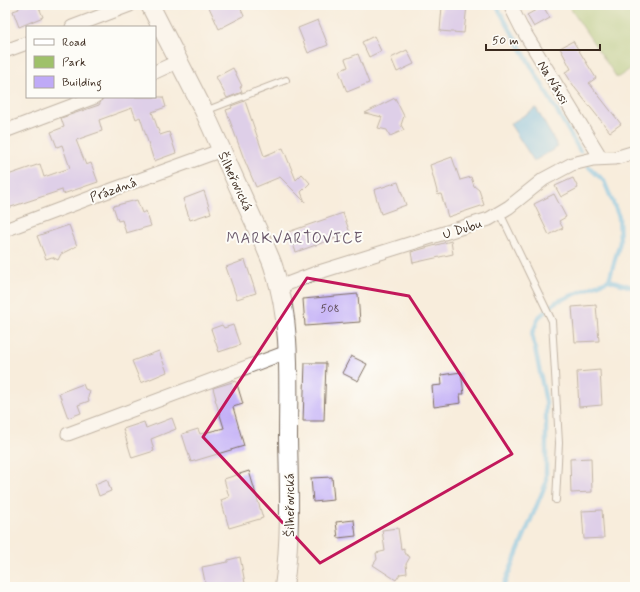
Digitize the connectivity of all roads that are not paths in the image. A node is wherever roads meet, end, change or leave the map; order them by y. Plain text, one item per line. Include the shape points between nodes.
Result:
1 (130, 5) edge
2 (150, 5) edge
3 (510, 5) edge
4 (75, 26) edge
5 (26, 43) edge
6 (5, 52) edge
7 (179, 61) junction
8 (156, 72) edge
9 (286, 80) dead end
10 (91, 98) edge
11 (204, 111) junction
12 (5, 131) edge
13 (222, 150) junction
14 (635, 152) edge
15 (601, 158) junction
16 (500, 213) junction
17 (5, 230) edge
18 (279, 287) junction
19 (287, 352) junction
20 (68, 434) dead end
21 (556, 500) dead end
22 (284, 587) edge

1 - 4 street
2 - 7 street, Šilheřovická
3 - 15 street, Na Návsi
5 - 6 street
7 - 8 street
7 - 11 street, Šilheřovická
9 - 11 lane
10 - 12 street
11 - 13 street, Šilheřovická
13 - 17 street, Prázdná
13 - 18 street, Šilheřovická via 265,246
14 - 15 street, U Dubu via 615,158
15 - 16 street, U Dubu via 572,164 544,179
16 - 18 street, U Dubu via 489,219
16 - 21 lane via 552,321 559,443
18 - 19 street, Šilheřovická
19 - 20 street
19 - 22 street, Šilheřovická via 290,507

